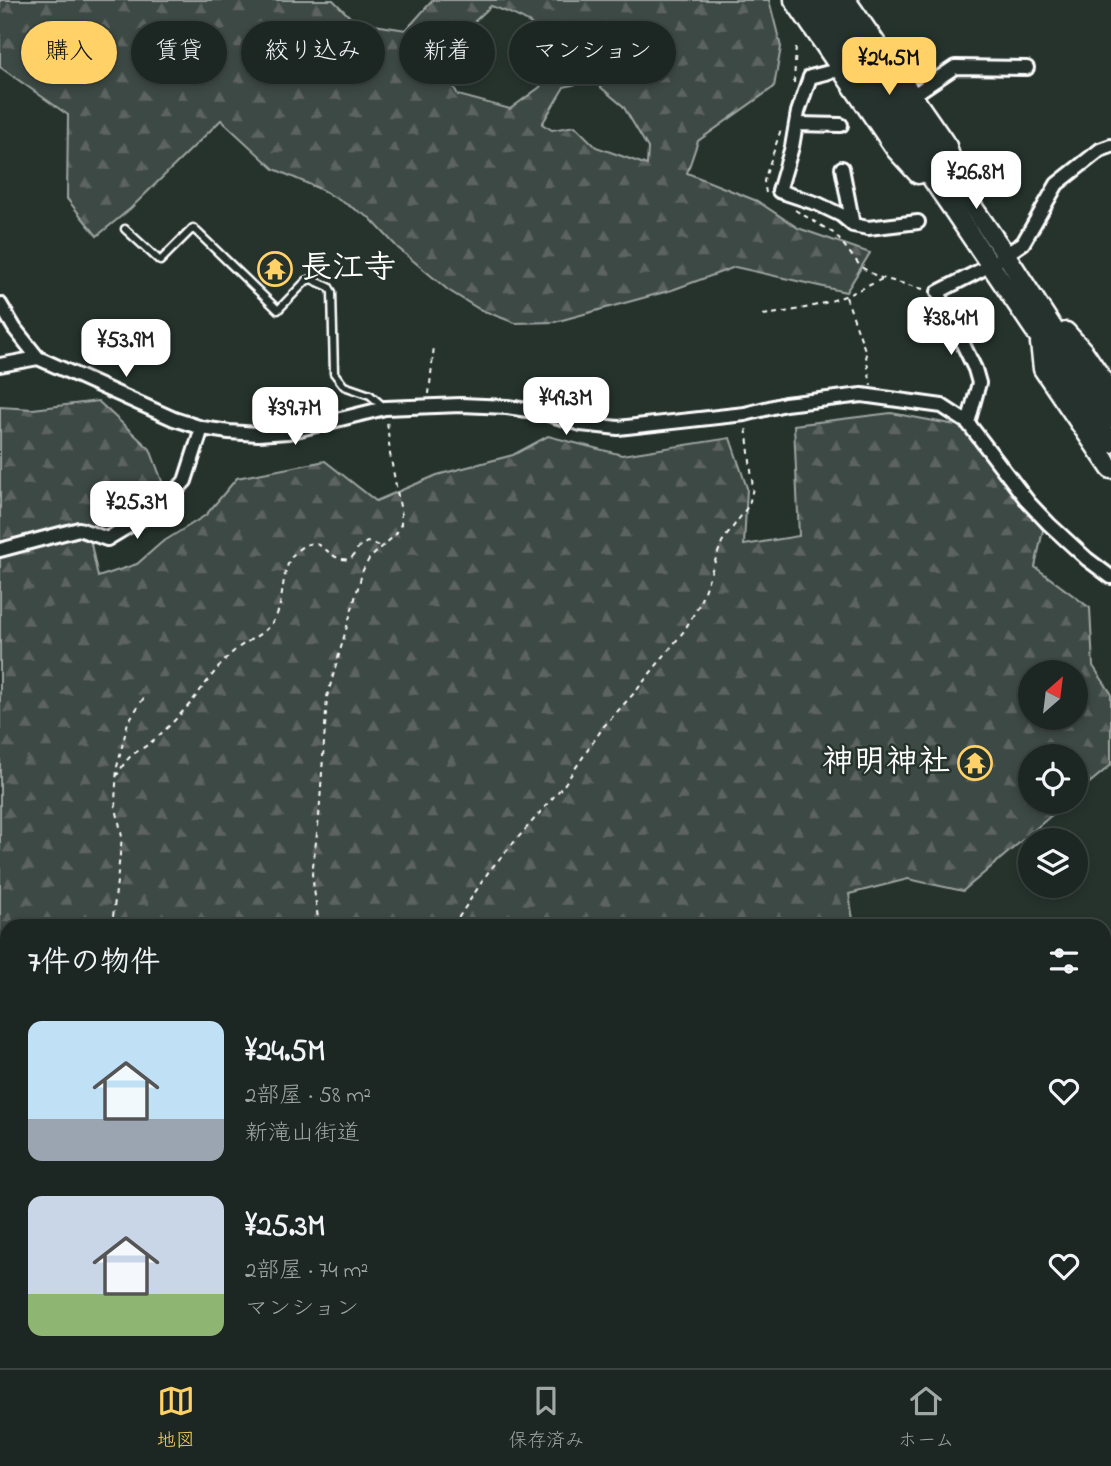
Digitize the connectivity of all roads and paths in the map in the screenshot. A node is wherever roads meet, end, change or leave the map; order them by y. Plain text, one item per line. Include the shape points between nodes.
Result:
1 (794, 0) edge
2 (811, 0) edge
3 (830, 0) edge
4 (846, 0) edge
5 (1027, 68) dead end
6 (841, 69) junction
7 (912, 96) junction
8 (797, 124) junction
9 (841, 125) dead end
10 (1111, 146) edge
11 (842, 168) dead end
12 (957, 184) junction
13 (951, 210) junction
14 (918, 222) dead end
15 (853, 225) junction
16 (125, 229) dead end
17 (1006, 255) junction
18 (989, 266) junction
19 (883, 278) dead end
20 (846, 297) junction
21 (1035, 299) junction
22 (0, 304) edge
23 (763, 314) dead end
24 (1040, 341) junction
25 (434, 346) dead end
26 (38, 358) junction
27 (0, 365) edge
28 (1111, 392) edge
29 (872, 396) junction
30 (428, 406) junction
31 (385, 408) junction
32 (745, 414) junction
33 (1111, 418) edge
34 (968, 423) junction
35 (202, 428) junction
36 (1111, 443) edge
37 (1111, 469) edge
38 (383, 547) junction
39 (0, 550) edge
40 (1111, 577) edge
41 (145, 696) dead end
42 (116, 777) junction
43 (113, 919) edge
44 (318, 919) edge
45 (458, 919) edge

1 - 6 main road
2 - 13 main road
3 - 12 main road
4 - 7 main road
5 - 7 street via 955,68
6 - 8 street via 810,78
6 - 13 main road via 896,150
7 - 12 main road via 950,152
8 - 9 street
8 - 15 street via 779,191 818,204
10 - 17 street via 1057,184 1025,240
11 - 15 street
12 - 17 main road
13 - 18 main road
14 - 15 street via 868,228
16 - 31 lane via 160,261 193,228 278,310 306,281 329,288 334,373 344,386 370,394
17 - 18 street
17 - 21 main road
18 - 24 main road
18 - 34 street via 938,292 979,383
19 - 20 path
20 - 23 path via 800,310
20 - 29 path via 865,350
21 - 28 main road via 1084,352
21 - 33 main road
22 - 26 street
24 - 36 main road
24 - 37 main road via 1043,369
25 - 30 path
26 - 27 street
26 - 35 street
29 - 32 street via 810,401
29 - 34 street via 942,406
30 - 31 street
30 - 32 street via 507,407 618,428
31 - 35 street via 288,432
31 - 38 path via 401,524
32 - 45 path via 753,488 749,505 722,542 699,605 684,631 604,726 564,785 489,871
34 - 40 street via 1029,503
35 - 39 street via 185,481 162,506 107,540 79,529
38 - 42 path via 367,542 351,559 342,561 321,545 301,547 287,568 282,600 272,623 227,658 187,707 128,759
38 - 44 path via 363,570 327,697 312,874
41 - 42 path via 128,722
42 - 43 path via 122,837

